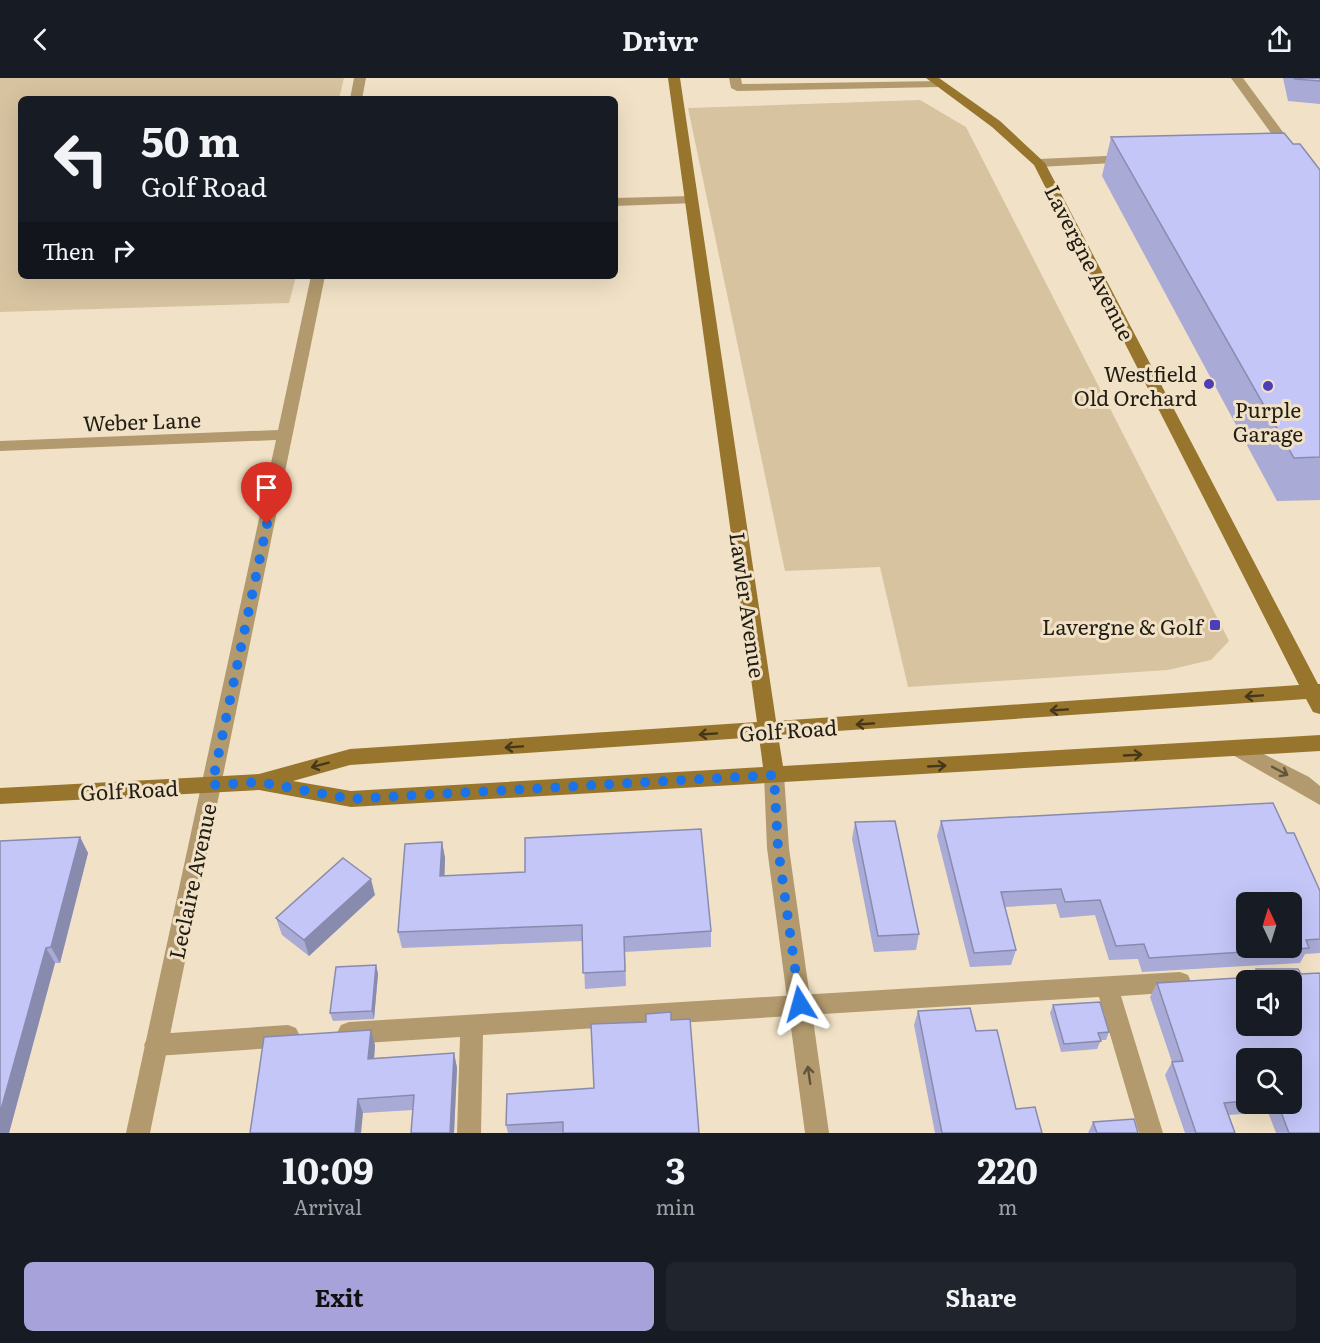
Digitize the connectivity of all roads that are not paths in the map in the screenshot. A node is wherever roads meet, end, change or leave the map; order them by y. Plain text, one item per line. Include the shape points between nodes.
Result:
1 (360, 78) edge
2 (674, 78) edge
3 (735, 78) edge
4 (1237, 78) edge
5 (936, 81) edge
6 (357, 96) edge
7 (1145, 159) edge
8 (1040, 163) junction
9 (1320, 191) edge
10 (691, 200) junction
11 (618, 202) edge
12 (317, 279) edge
13 (285, 435) junction
14 (0, 446) edge
15 (1317, 697) edge
16 (766, 731) junction
17 (1320, 743) edge
18 (1238, 748) junction
19 (774, 775) junction
20 (259, 782) junction
21 (212, 785) junction
22 (0, 796) edge
23 (1320, 797) edge
24 (1202, 981) edge
25 (1107, 987) junction
26 (800, 1004) junction
27 (472, 1025) junction
28 (332, 1034) edge
29 (308, 1035) edge
30 (156, 1045) junction
31 (138, 1133) edge
32 (469, 1133) edge
33 (817, 1133) edge
34 (1151, 1133) edge

1 - 6 street
2 - 10 street, Lawler Avenue
3 - 5 street via 737,88
4 - 9 street via 1286,154
5 - 8 street, Lavergne Avenue via 996,124
7 - 8 street
8 - 15 street, Lavergne Avenue
10 - 11 street
10 - 16 street, Lawler Avenue
12 - 13 street, Leclaire Avenue
13 - 14 street, Weber Lane
13 - 21 street, Leclaire Avenue
15 -> 16 street, Golf Road
16 - 19 street, Lawler Avenue
16 -> 20 street, Golf Road via 350,757
17 - 18 street, Golf Road
19 -> 18 street, Golf Road
18 -> 23 street
19 - 20 street, Golf Road via 351,799
19 - 26 street, Lawler Avenue via 778,848
20 - 21 street, Golf Road
21 - 22 street, Golf Road
21 - 30 street, Leclaire Avenue
24 - 25 street
25 - 26 street
25 - 34 street
26 - 27 street
33 -> 26 street, Lawler Avenue
27 - 28 street
27 - 32 street
29 - 30 street
30 - 31 street, Leclaire Avenue

